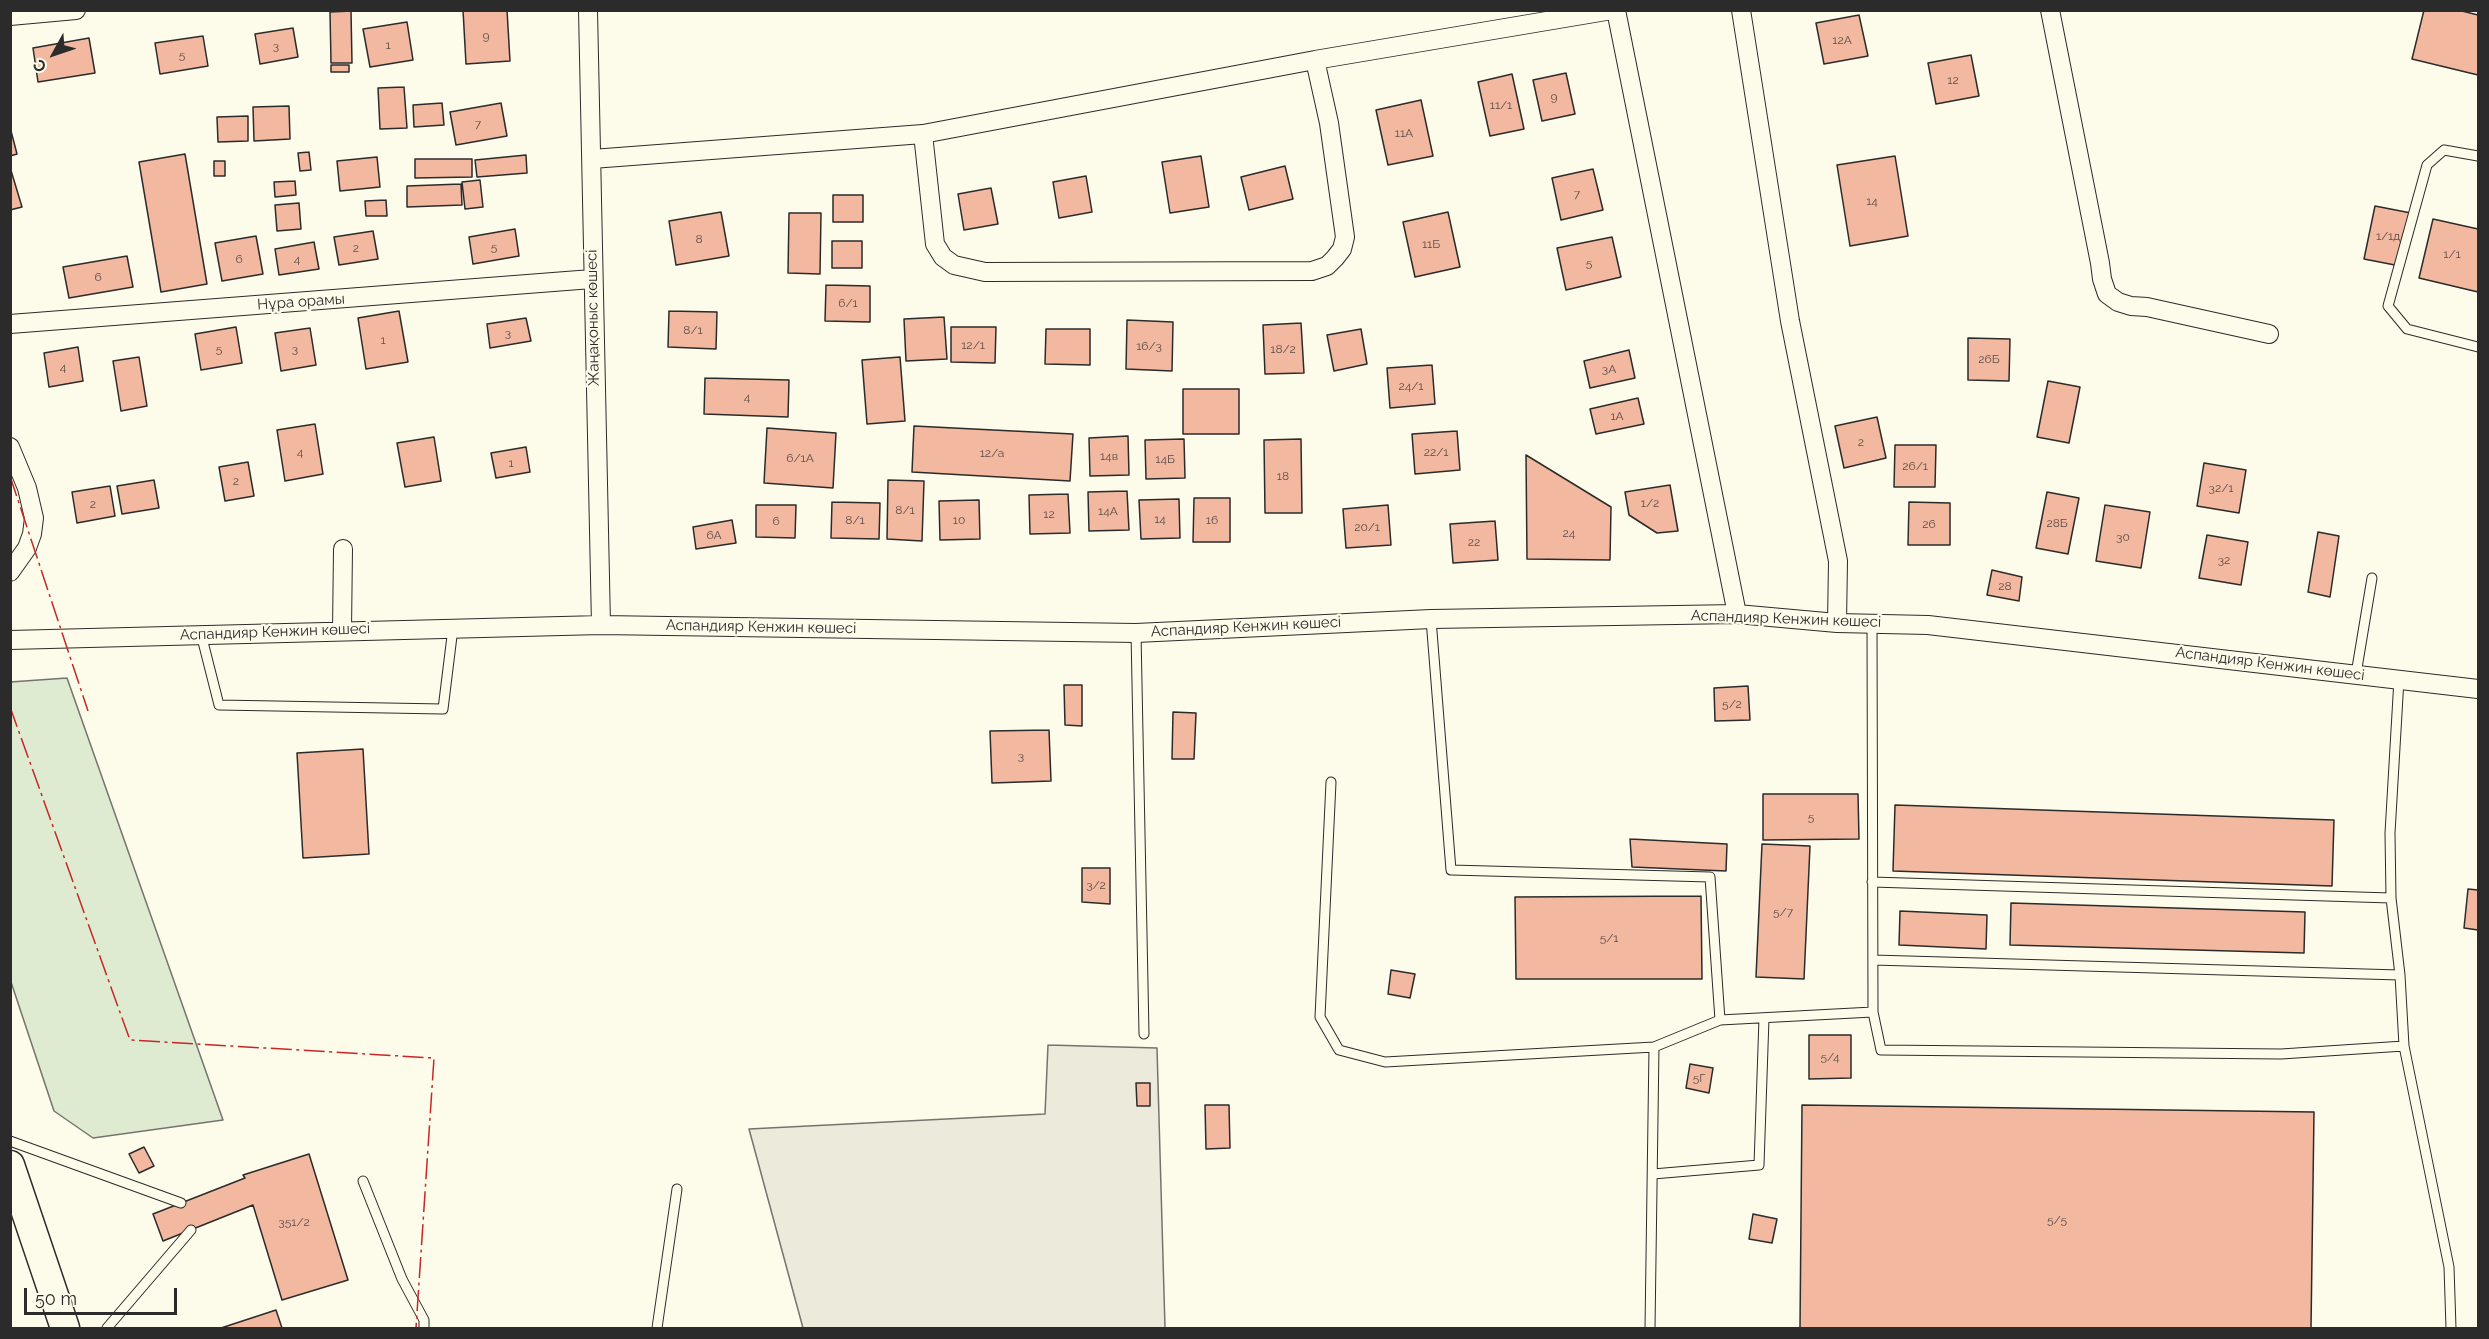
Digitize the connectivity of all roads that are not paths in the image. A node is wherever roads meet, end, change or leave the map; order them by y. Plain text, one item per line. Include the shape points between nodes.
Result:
1 (75, 10) edge
2 (588, 10) edge
3 (1614, 10) edge
4 (1741, 10) edge
5 (2050, 10) edge
6 (10, 16) edge
7 (1315, 60) junction
8 (923, 134) junction
9 (2478, 156) edge
10 (592, 159) junction
11 (592, 279) junction
12 (10, 324) edge
13 (2269, 333) dead end
14 (2478, 347) edge
15 (10, 447) edge
16 (343, 549) dead end
17 (10, 572) edge
18 (2372, 579) dead end
19 (1737, 614) junction
20 (1431, 619) junction
21 (1837, 623) junction
22 (1872, 623) junction
23 (601, 625) junction
24 (453, 627) junction
25 (342, 630) junction
26 (1136, 633) junction
27 (201, 634) junction
28 (10, 640) edge
29 (2356, 674) junction
30 (2399, 679) junction
31 (2478, 689) edge
32 (1331, 782) dead end
33 (1872, 882) junction
34 (2391, 898) junction
35 (1873, 960) junction
36 (2400, 975) junction
37 (1872, 1012) junction
38 (1764, 1018) junction
39 (1720, 1020) junction
40 (1143, 1034) dead end
41 (2404, 1046) junction
42 (1654, 1047) junction
43 (10, 1141) edge
44 (10, 1165) edge
45 (1653, 1174) junction
46 (363, 1181) dead end
47 (677, 1189) dead end
48 (182, 1203) dead end
49 (191, 1230) dead end
50 (65, 1329) edge
51 (107, 1329) edge
52 (424, 1329) edge
53 (657, 1329) edge
54 (1650, 1329) edge
55 (2451, 1329) edge

1 - 6 street
2 - 10 street, Жаңақоныс көшесі
3 - 7 street
3 - 19 street
4 - 21 street via 1790,321 1838,561
5 - 13 street via 2107,294 2131,306
7 - 8 street
7 - 8 street via 1329,123 1345,237 1335,258 1312,272 985,272 954,266 935,244
8 - 10 street
9 - 14 lane via 2444,150 2427,165 2388,306 2407,329
10 - 11 street, Жаңақоныс көшесі
11 - 12 street, Нұра орамы
11 - 23 street, Жаңақоныс көшесі
15 - 17 street via 27,488 33,518 27,548
16 - 25 street
18 - 29 lane
19 - 20 street, Аспандияр Кенжин көшесі
19 - 21 street, Аспандияр Кенжин көшесі
20 - 26 street, Аспандияр Кенжин көшесі
20 - 39 lane via 1451,870 1710,877
21 - 22 street, Аспандияр Кенжин көшесі
22 - 29 street, Аспандияр Кенжин көшесі via 1928,625
22 - 33 lane
23 - 24 street, Аспандияр Кенжин көшесі
23 - 26 street, Аспандияр Кенжин көшесі
24 - 25 street, Аспандияр Кенжин көшесі
24 - 27 lane via 443,709 219,705
25 - 27 street, Аспандияр Кенжин көшесі
26 - 40 lane
27 - 28 street, Аспандияр Кенжин көшесі
29 - 30 street, Аспандияр Кенжин көшесі
30 - 31 street, Аспандияр Кенжин көшесі
30 - 34 lane via 2390,833
32 - 42 lane via 1320,1017 1339,1050 1385,1062
33 - 34 lane
33 - 35 lane
34 - 36 lane
35 - 36 lane
35 - 37 lane
36 - 41 lane
37 - 38 lane
37 - 41 lane via 1881,1050 2281,1054
38 - 39 lane
38 - 45 lane via 1759,1165
39 - 42 lane
41 - 55 lane via 2449,1267
42 - 45 lane
43 - 48 lane
44 - 50 main road
45 - 54 lane
46 - 52 lane via 402,1279 424,1320
47 - 53 lane
49 - 51 lane

